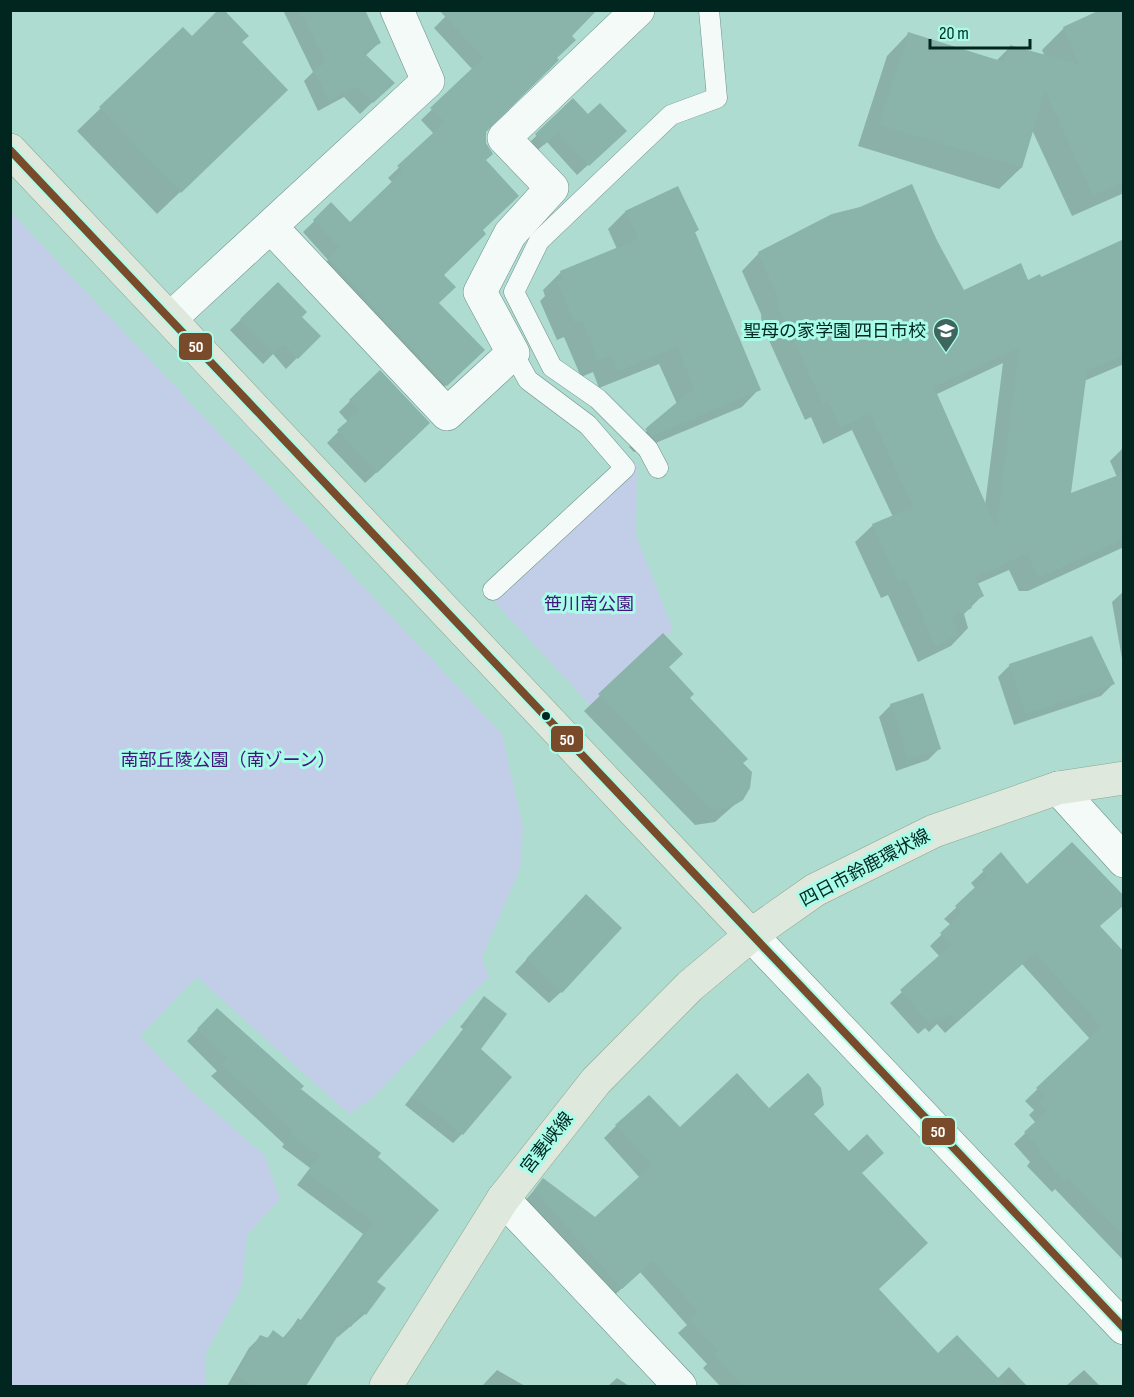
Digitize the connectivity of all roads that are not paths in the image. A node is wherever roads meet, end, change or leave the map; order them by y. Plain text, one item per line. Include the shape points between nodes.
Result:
1 (638, 10) edge
2 (708, 10) edge
3 (401, 12) edge
4 (10, 150) edge
5 (272, 228) junction
6 (171, 318) junction
7 (513, 353) junction
8 (658, 468) dead end
9 (494, 590) dead end
10 (1124, 778) edge
11 (1058, 788) junction
12 (1124, 861) edge
13 (751, 935) junction
14 (503, 1199) junction
15 (1124, 1329) edge
16 (386, 1386) edge
17 (680, 1386) edge

1 - 7 street via 504,138 552,188 510,234 480,292
2 - 8 lane via 717,98 671,115 539,241 514,292 552,368 598,399 648,449
3 - 5 street via 428,81
4 - 6 main road
5 - 6 street
5 - 7 street via 447,414
6 - 13 main road
7 - 9 lane via 528,380 588,424 625,468
10 - 11 main road, 四日市鈴鹿環状線
11 - 12 street
11 - 13 main road, 四日市鈴鹿環状線 via 934,831 815,890
13 - 14 main road, 宮妻峡線 via 690,986 596,1081
13 - 15 street
14 - 16 main road, 宮妻峡線
14 - 17 street

